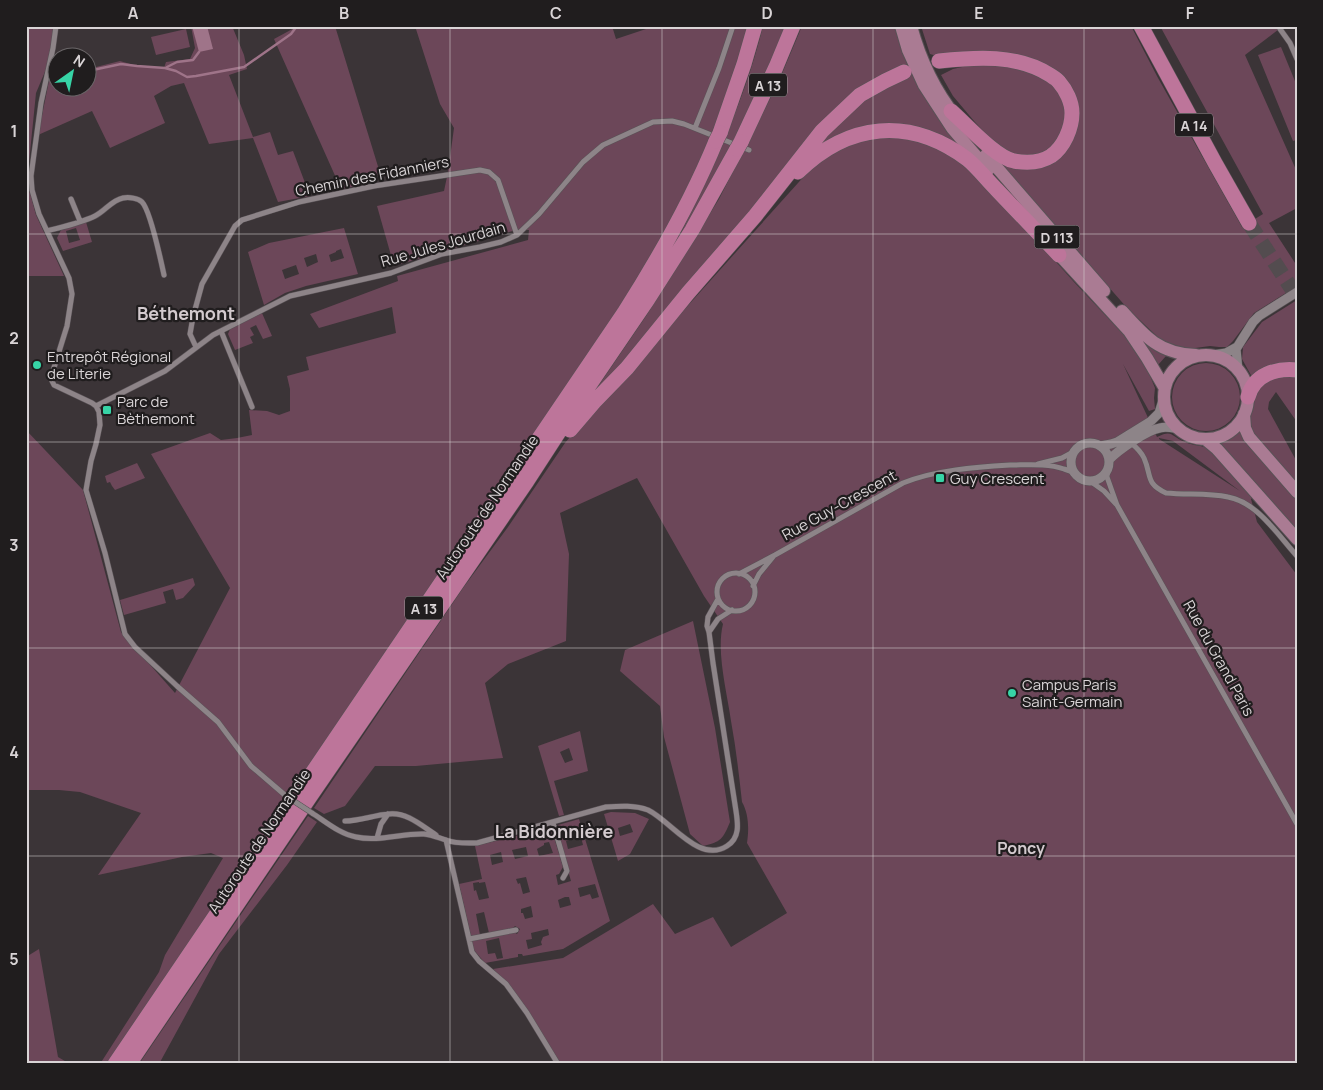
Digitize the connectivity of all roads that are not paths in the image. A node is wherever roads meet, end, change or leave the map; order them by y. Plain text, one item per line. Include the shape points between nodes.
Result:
1 (56, 26) edge
2 (733, 26) edge
3 (755, 26) edge
4 (793, 26) edge
5 (901, 26) edge
6 (911, 26) edge
7 (1141, 26) edge
8 (1152, 26) edge
9 (1280, 29) dead end
10 (1297, 59) edge
11 (939, 61) dead end
12 (904, 72) dead end
13 (951, 111) junction
14 (695, 128) junction
15 (742, 147) junction
16 (71, 199) dead end
17 (755, 216) junction
18 (80, 221) junction
19 (47, 231) junction
20 (517, 235) junction
21 (1059, 255) junction
22 (164, 275) dead end
23 (1297, 292) edge
24 (221, 331) junction
25 (196, 347) junction
26 (1237, 347) junction
27 (1196, 355) junction
28 (1213, 355) junction
29 (1238, 370) junction
30 (1297, 370) edge
31 (1164, 393) junction
32 (1248, 397) junction
33 (96, 406) junction
34 (252, 407) dead end
35 (1244, 414) junction
36 (1180, 430) junction
37 (1205, 439) junction
38 (1132, 443) junction
39 (1100, 446) junction
40 (1075, 451) junction
41 (1109, 460) junction
42 (1035, 464) junction
43 (1107, 470) junction
44 (1075, 473) junction
45 (527, 481) junction
46 (1090, 481) junction
47 (1297, 492) edge
48 (1117, 505) junction
49 (1297, 538) edge
50 (775, 555) junction
51 (1297, 556) edge
52 (739, 574) junction
53 (753, 586) junction
54 (718, 599) junction
55 (732, 610) junction
56 (709, 632) junction
57 (388, 814) junction
58 (1294, 814) edge
59 (345, 821) dead end
60 (553, 823) junction
61 (1297, 824) edge
62 (377, 838) junction
63 (444, 839) junction
64 (563, 878) dead end
65 (516, 930) dead end
66 (469, 939) junction
67 (115, 1064) edge
68 (129, 1064) edge
69 (558, 1064) edge

1 - 19 street via 31,176 32,190
2 - 14 street
3 - 67 highway, Autoroute de Normandie / A 13 via 718,137 662,253
4 - 15 highway, Autoroute de Normandie / A 13
5 - 21 main road, D 113 via 924,85 952,128
6 - 13 main road, D 113 via 928,73
7 - 8 highway, A 14 via 1215,163 1253,221
9 - 10 street
11 - 13 highway via 971,57 1027,64 1058,81 1069,97 1072,112 1070,129 1062,145 1050,156 1034,162 1012,160 1000,154
12 - 17 highway via 860,96 822,132
13 - 27 main road, D 113 via 1129,319 1161,348 1172,353
14 - 15 street, Rue Jules Jourdain
14 - 20 street, Rue Jules Jourdain via 672,121 653,122 603,145 583,162
15 - 45 highway, Autoroute de Normandie / A 13 via 667,270
16 - 18 street
17 - 21 highway via 826,148 855,135 882,130 911,132 943,143 968,160
17 - 45 highway
18 - 19 street
18 - 22 street via 95,216 123,198 141,201 151,221
19 - 33 street via 69,278 72,294 52,380 54,385
20 - 24 street, Rue Jules Jourdain via 501,242 442,254 391,273 290,296
20 - 25 street, Chemin des Fidanniers via 498,180 490,172 480,170 374,186 299,202 242,220 235,226 202,284 190,334
21 - 31 main road, D 113 via 1129,331
23 - 26 street via 1259,316
24 - 25 street, Rue Jules Jourdain
24 - 34 street
25 - 33 street, Rue Jules Jourdain via 165,371
26 - 28 street
26 - 29 street
27 - 28 main road
27 - 31 main road via 1176,367 1168,378
28 - 29 main road via 1230,362
29 - 32 main road
30 - 32 highway via 1282,370 1264,376 1254,383
31 - 36 main road via 1164,406
31 - 39 street via 1159,413 1151,421 1117,442
32 - 35 main road
33 - 62 street, bridge via 100,425 86,490 125,634 134,647 218,722 251,766 286,796 343,832 354,837
35 - 37 main road via 1228,432
35 - 47 main road via 1249,437
36 - 37 main road
36 - 38 street via 1156,428
37 - 49 main road via 1218,448
38 - 41 street
38 - 51 street via 1143,456 1148,476 1158,489 1166,493 1230,497 1245,504 1259,513
39 - 40 street via 1085,444
39 - 41 street
40 - 42 street, Rue Guy-Crescent
40 - 44 street via 1071,460
41 - 43 street
42 - 44 street, Rue Guy-Crescent
42 - 50 street, Rue Guy-Crescent via 960,469 908,482
43 - 46 street via 1099,479
43 - 48 street, Rue du Grand Paris
44 - 46 street
45 - 68 highway, Autoroute de Normandie / A 13
46 - 48 street, Rue du Grand Paris
48 - 58 street, Rue du Grand Paris
50 - 52 street, Rue Guy-Crescent
50 - 53 street, Rue Guy-Crescent
52 - 53 street via 748,578
52 - 54 street, Rue Guy-Crescent via 730,574 720,581
53 - 55 street, Rue Guy-Crescent via 754,596 749,605 738,611
54 - 55 street
54 - 56 street, Rue Guy-Crescent via 708,617
55 - 56 street, Rue Guy-Crescent via 718,619
56 - 60 street, Rue Guy-Crescent via 738,828 730,844 720,850 705,850 692,844 654,814 638,807 606,807
57 - 59 street
57 - 62 street
57 - 63 street via 408,818
58 - 61 street, Rue du Grand Paris
60 - 63 street via 477,843
60 - 64 street via 567,871
62 - 63 street via 428,834
63 - 66 street
65 - 66 street
66 - 69 street via 472,952 506,984

